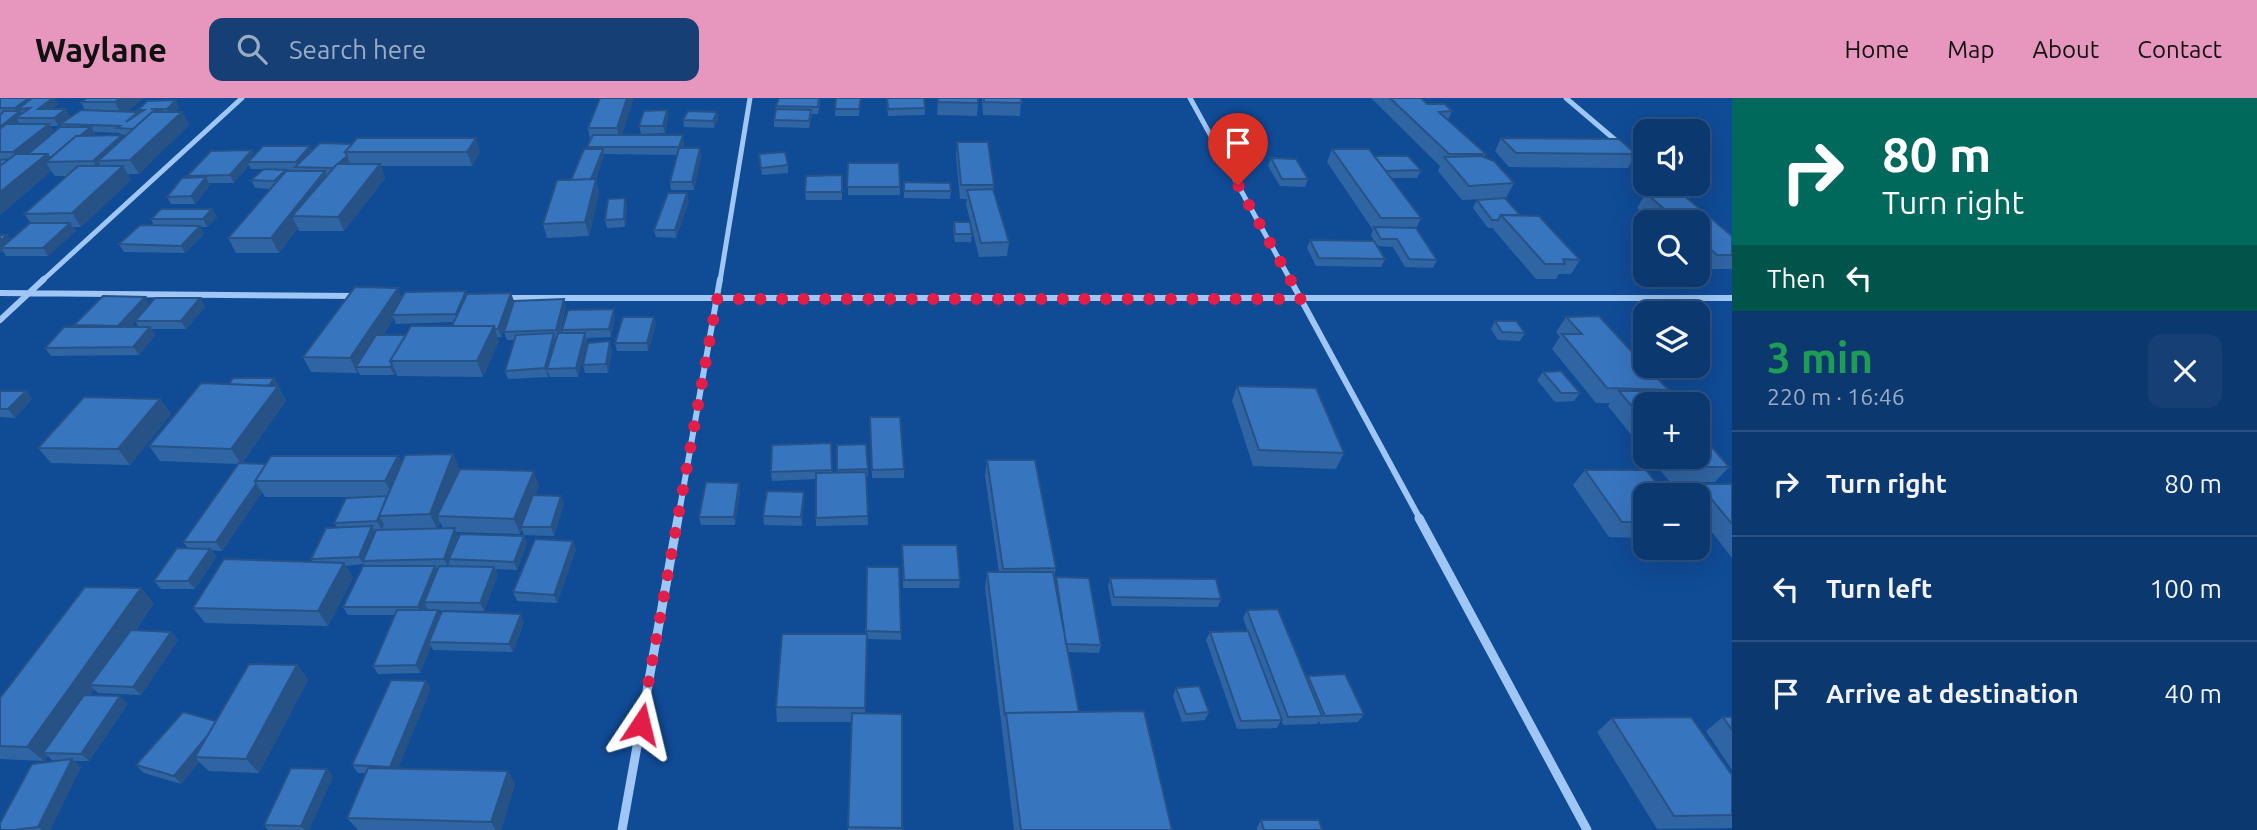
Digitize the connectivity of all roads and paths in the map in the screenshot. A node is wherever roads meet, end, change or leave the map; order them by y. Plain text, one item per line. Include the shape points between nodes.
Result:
1 (242, 98) edge
2 (750, 98) edge
3 (1190, 98) edge
4 (1566, 98) edge
5 (1633, 155) edge
6 (1681, 196) edge
7 (1686, 200) edge
8 (0, 293) edge
9 (29, 293) junction
10 (359, 296) edge
11 (497, 298) edge
12 (1732, 298) edge
13 (717, 299) junction
14 (1301, 299) junction
15 (0, 320) edge
16 (622, 830) edge
17 (1587, 830) edge

1 - 9 street
2 - 13 street
3 - 14 street
4 - 5 street
6 - 7 street
8 - 9 street
9 - 10 street
9 - 15 street
11 - 13 street
12 - 14 street
13 - 14 street
13 - 16 street
14 - 17 street

